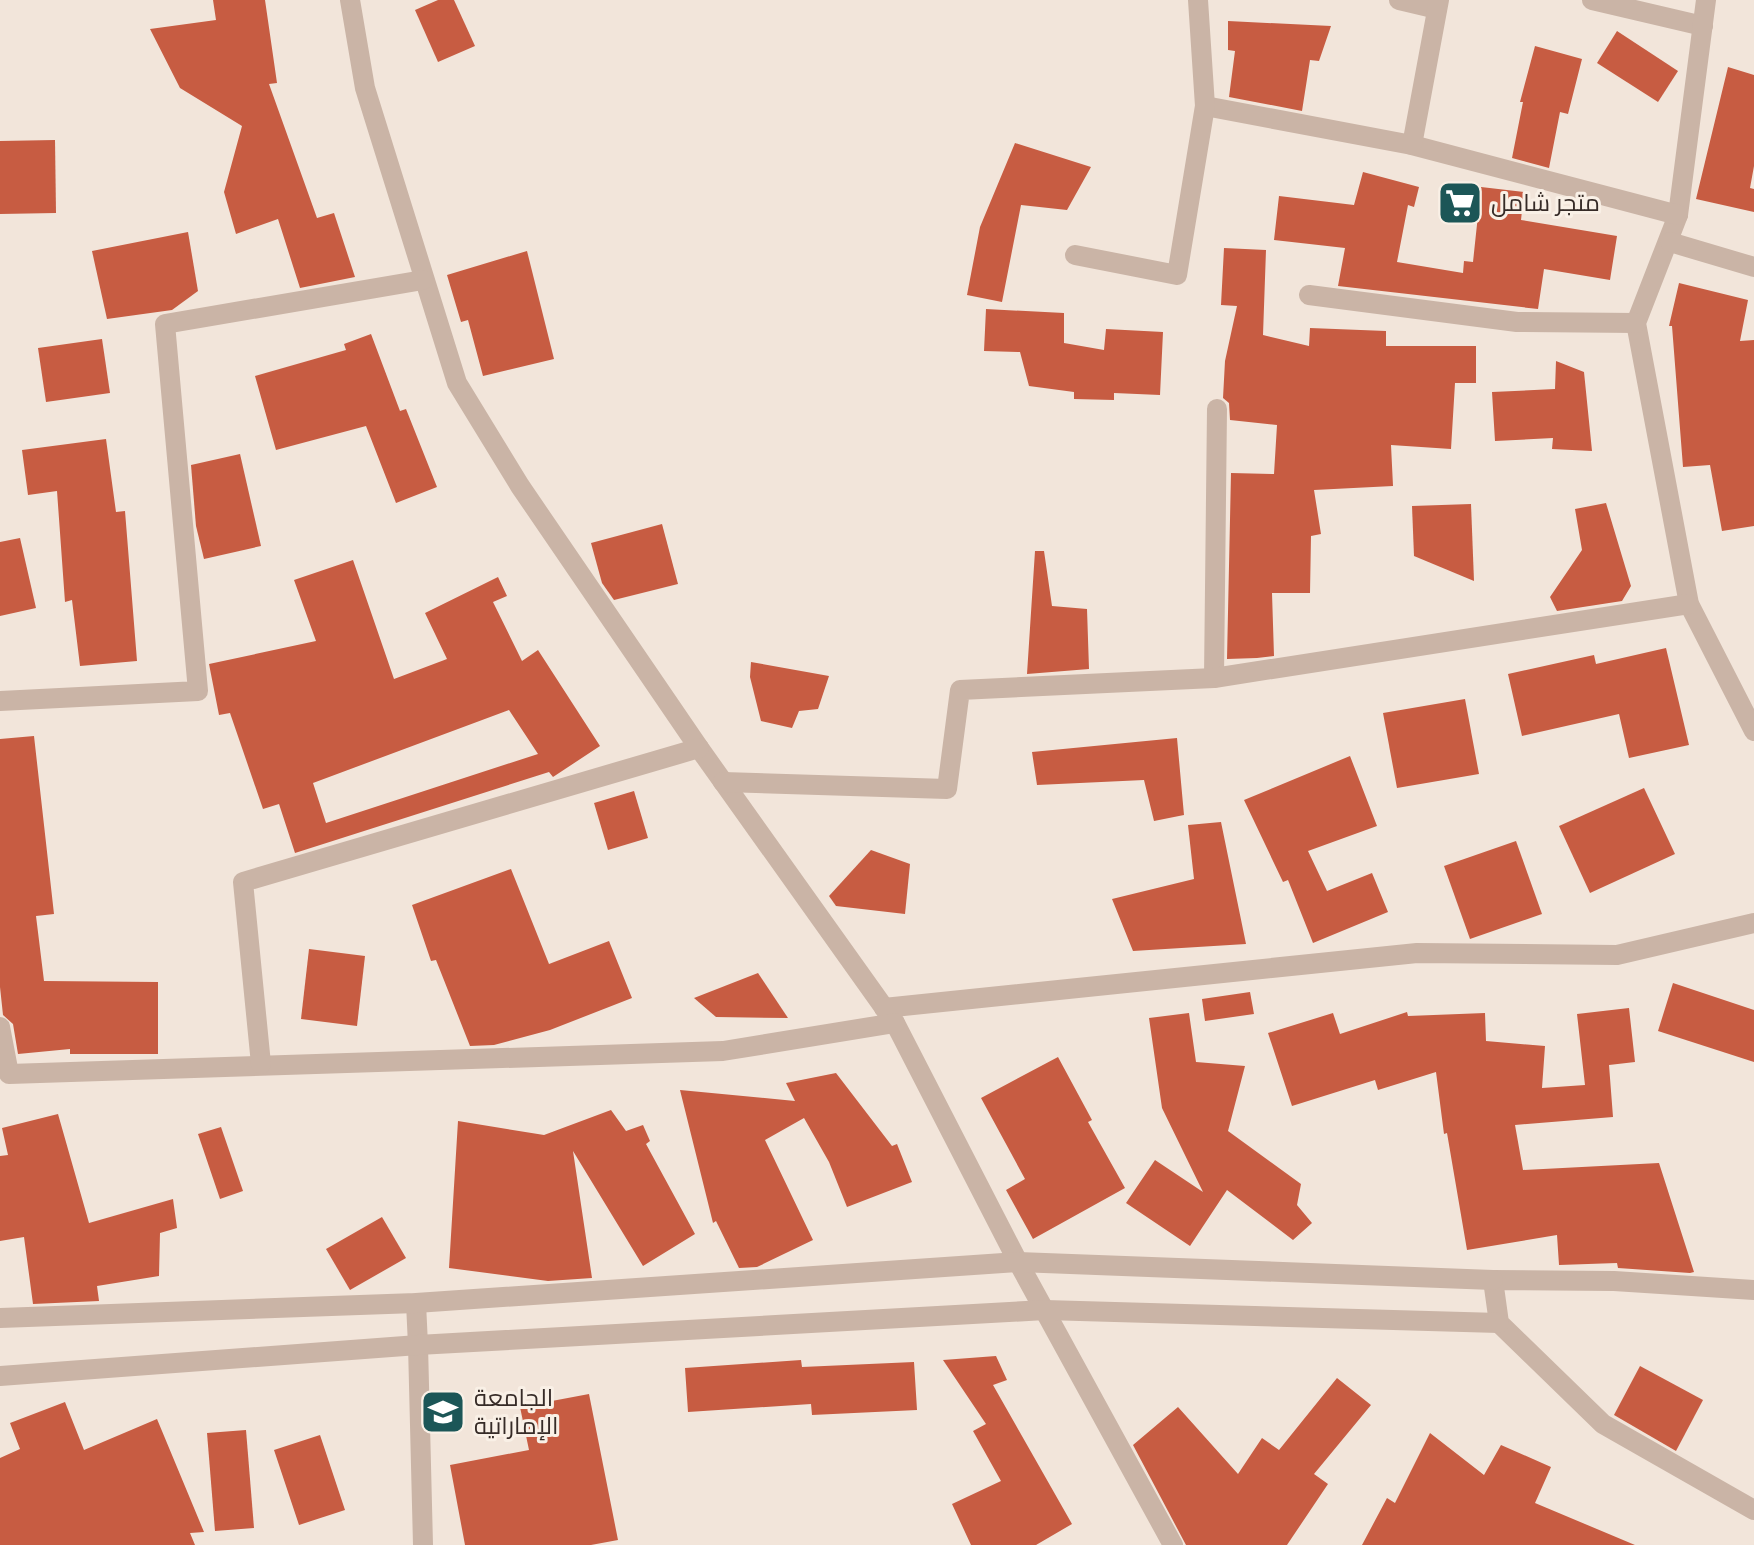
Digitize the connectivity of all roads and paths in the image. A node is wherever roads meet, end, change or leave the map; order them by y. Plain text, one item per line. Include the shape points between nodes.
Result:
1 (350, 0) edge
2 (1198, 0) edge
3 (1399, 0) edge
4 (1592, 0) edge
5 (1706, 0) edge
6 (1438, 4) edge
7 (1703, 26) junction
8 (1205, 106) junction
9 (1412, 145) junction
10 (1678, 215) junction
11 (1670, 242) junction
12 (1075, 255) dead end
13 (1754, 267) edge
14 (423, 280) junction
15 (1309, 295) dead end
16 (1636, 323) junction
17 (1217, 409) dead end
18 (1689, 604) junction
19 (1214, 678) junction
20 (0, 701) edge
21 (1754, 731) edge
22 (699, 748) junction
23 (723, 782) junction
24 (1754, 923) edge
25 (890, 1015) junction
26 (0, 1027) edge
27 (261, 1064) junction
28 (1018, 1262) junction
29 (1493, 1280) junction
30 (1754, 1290) edge
31 (416, 1303) junction
32 (1045, 1310) junction
33 (0, 1318) edge
34 (1499, 1323) junction
35 (418, 1345) junction
36 (0, 1376) edge
37 (1754, 1510) edge
38 (1170, 1539) edge
39 (423, 1545) edge
40 (1191, 1545) edge

1 - 14 street via 365,88
2 - 8 street
3 - 6 street
4 - 7 street
5 - 7 street
6 - 9 street
7 - 10 street
8 - 9 street
8 - 12 street via 1177,275
9 - 10 street
10 - 11 street
11 - 13 street
11 - 16 street
14 - 20 street via 165,324 198,691
14 - 22 street via 457,383 520,486
15 - 16 street via 1517,322
16 - 18 street
17 - 19 street
18 - 19 street
18 - 21 street
19 - 23 street via 960,690 947,789
22 - 23 street
22 - 27 street via 243,882
23 - 25 street
24 - 25 street via 1617,955 1417,953
25 - 27 street via 723,1051
25 - 28 street
26 - 27 street via 9,1074
28 - 29 street
28 - 31 street
28 - 32 street
29 - 30 street
29 - 34 street
31 - 33 street
31 - 35 street
32 - 34 street
32 - 35 street
32 - 38 street
34 - 37 street via 1603,1424
35 - 36 street
35 - 39 street
38 - 40 street

